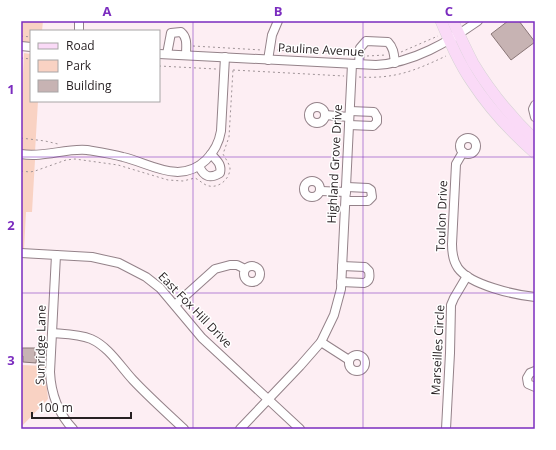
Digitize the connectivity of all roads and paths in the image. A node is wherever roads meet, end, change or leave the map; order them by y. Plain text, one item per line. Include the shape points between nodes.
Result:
1 (278, 21) edge
2 (441, 21) edge
3 (453, 21) edge
4 (478, 21) edge
5 (449, 36) junction
6 (186, 46) junction
7 (270, 50) junction
8 (163, 54) edge
9 (394, 54) junction
10 (186, 55) junction
11 (359, 55) junction
12 (447, 55) dead end
13 (224, 58) junction
14 (268, 60) junction
15 (395, 63) junction
16 (356, 64) junction
17 (160, 66) edge
18 (224, 70) junction
19 (352, 76) junction
20 (535, 105) edge
21 (350, 114) junction
22 (325, 115) dead end
23 (535, 117) edge
24 (349, 125) junction
25 (21, 138) edge
26 (43, 140) dead end
27 (535, 140) edge
28 (463, 152) dead end
29 (535, 153) edge
30 (21, 154) edge
31 (211, 154) junction
32 (199, 166) junction
33 (135, 170) dead end
34 (21, 171) edge
35 (321, 191) dead end
36 (346, 193) junction
37 (21, 253) edge
38 (56, 255) junction
39 (342, 266) junction
40 (245, 269) dead end
41 (466, 276) junction
42 (341, 282) junction
43 (535, 297) edge
44 (175, 305) junction
45 (52, 333) junction
46 (321, 342) junction
47 (349, 360) dead end
48 (535, 371) edge
49 (535, 387) edge
50 (268, 400) junction
51 (72, 429) edge
52 (184, 429) edge
53 (240, 429) edge
54 (300, 429) edge
55 (446, 429) edge

1 - 7 street via 272,35
2 - 5 main road
3 - 5 main road
4 - 5 street, Pauline Avenue
5 - 9 path
5 - 15 street, Pauline Avenue via 416,56
5 - 27 main road via 473,62 501,103
5 - 29 main road via 472,82 483,97 505,124
6 - 7 path
6 - 8 street, Pauline Avenue via 187,41 181,32 171,33
6 - 10 street
7 - 11 path
7 - 14 street
8 - 10 street, Pauline Avenue
9 - 11 path
9 - 11 street via 388,42 366,42 360,48
9 - 15 street
10 - 13 street, Pauline Avenue
11 - 16 street, Highland Grove Drive
12 - 19 path via 403,74 379,77
13 - 14 street, Pauline Avenue
13 - 18 street
14 - 16 street, Pauline Avenue
15 - 16 street, Pauline Avenue
16 - 19 street, Highland Grove Drive
17 - 18 path
18 - 19 path
18 - 31 street via 221,131 219,141
19 - 21 street, Highland Grove Drive
20 - 23 street
21 - 22 street
21 - 24 street, Highland Grove Drive
21 - 24 street via 374,112 377,122 373,126
24 - 36 street, Highland Grove Drive
25 - 26 path
28 - 41 street, Toulon Drive via 456,164 452,253 458,269
30 - 32 street via 42,155 81,150 124,157 166,172 182,172
31 - 32 street
31 - 32 street via 219,163 220,173 214,177 207,176
33 - 34 path via 75,158 35,172
35 - 36 street
36 - 39 street, Highland Grove Drive
37 - 38 street, East Fox Hill Drive
38 - 44 street, East Fox Hill Drive via 92,257 119,263 146,277
38 - 45 street, Sunridge Lane
39 - 42 street, Highland Grove Drive
39 - 42 street via 365,267 370,274 364,283
40 - 44 street via 230,264 215,269
41 - 43 street, Toulon Drive via 514,295
41 - 55 street, Marseilles Circle via 450,309
42 - 46 street, Highland Grove Drive via 334,316
44 - 50 street, East Fox Hill Drive via 202,338
45 - 51 street, Sunridge Lane via 51,387 63,416
45 - 52 street via 91,339 110,352 133,380
46 - 47 street
46 - 50 street, Highland Grove Drive
48 - 49 street via 527,378 528,384
50 - 53 street, Highland Grove Drive
50 - 54 street, East Fox Hill Drive

